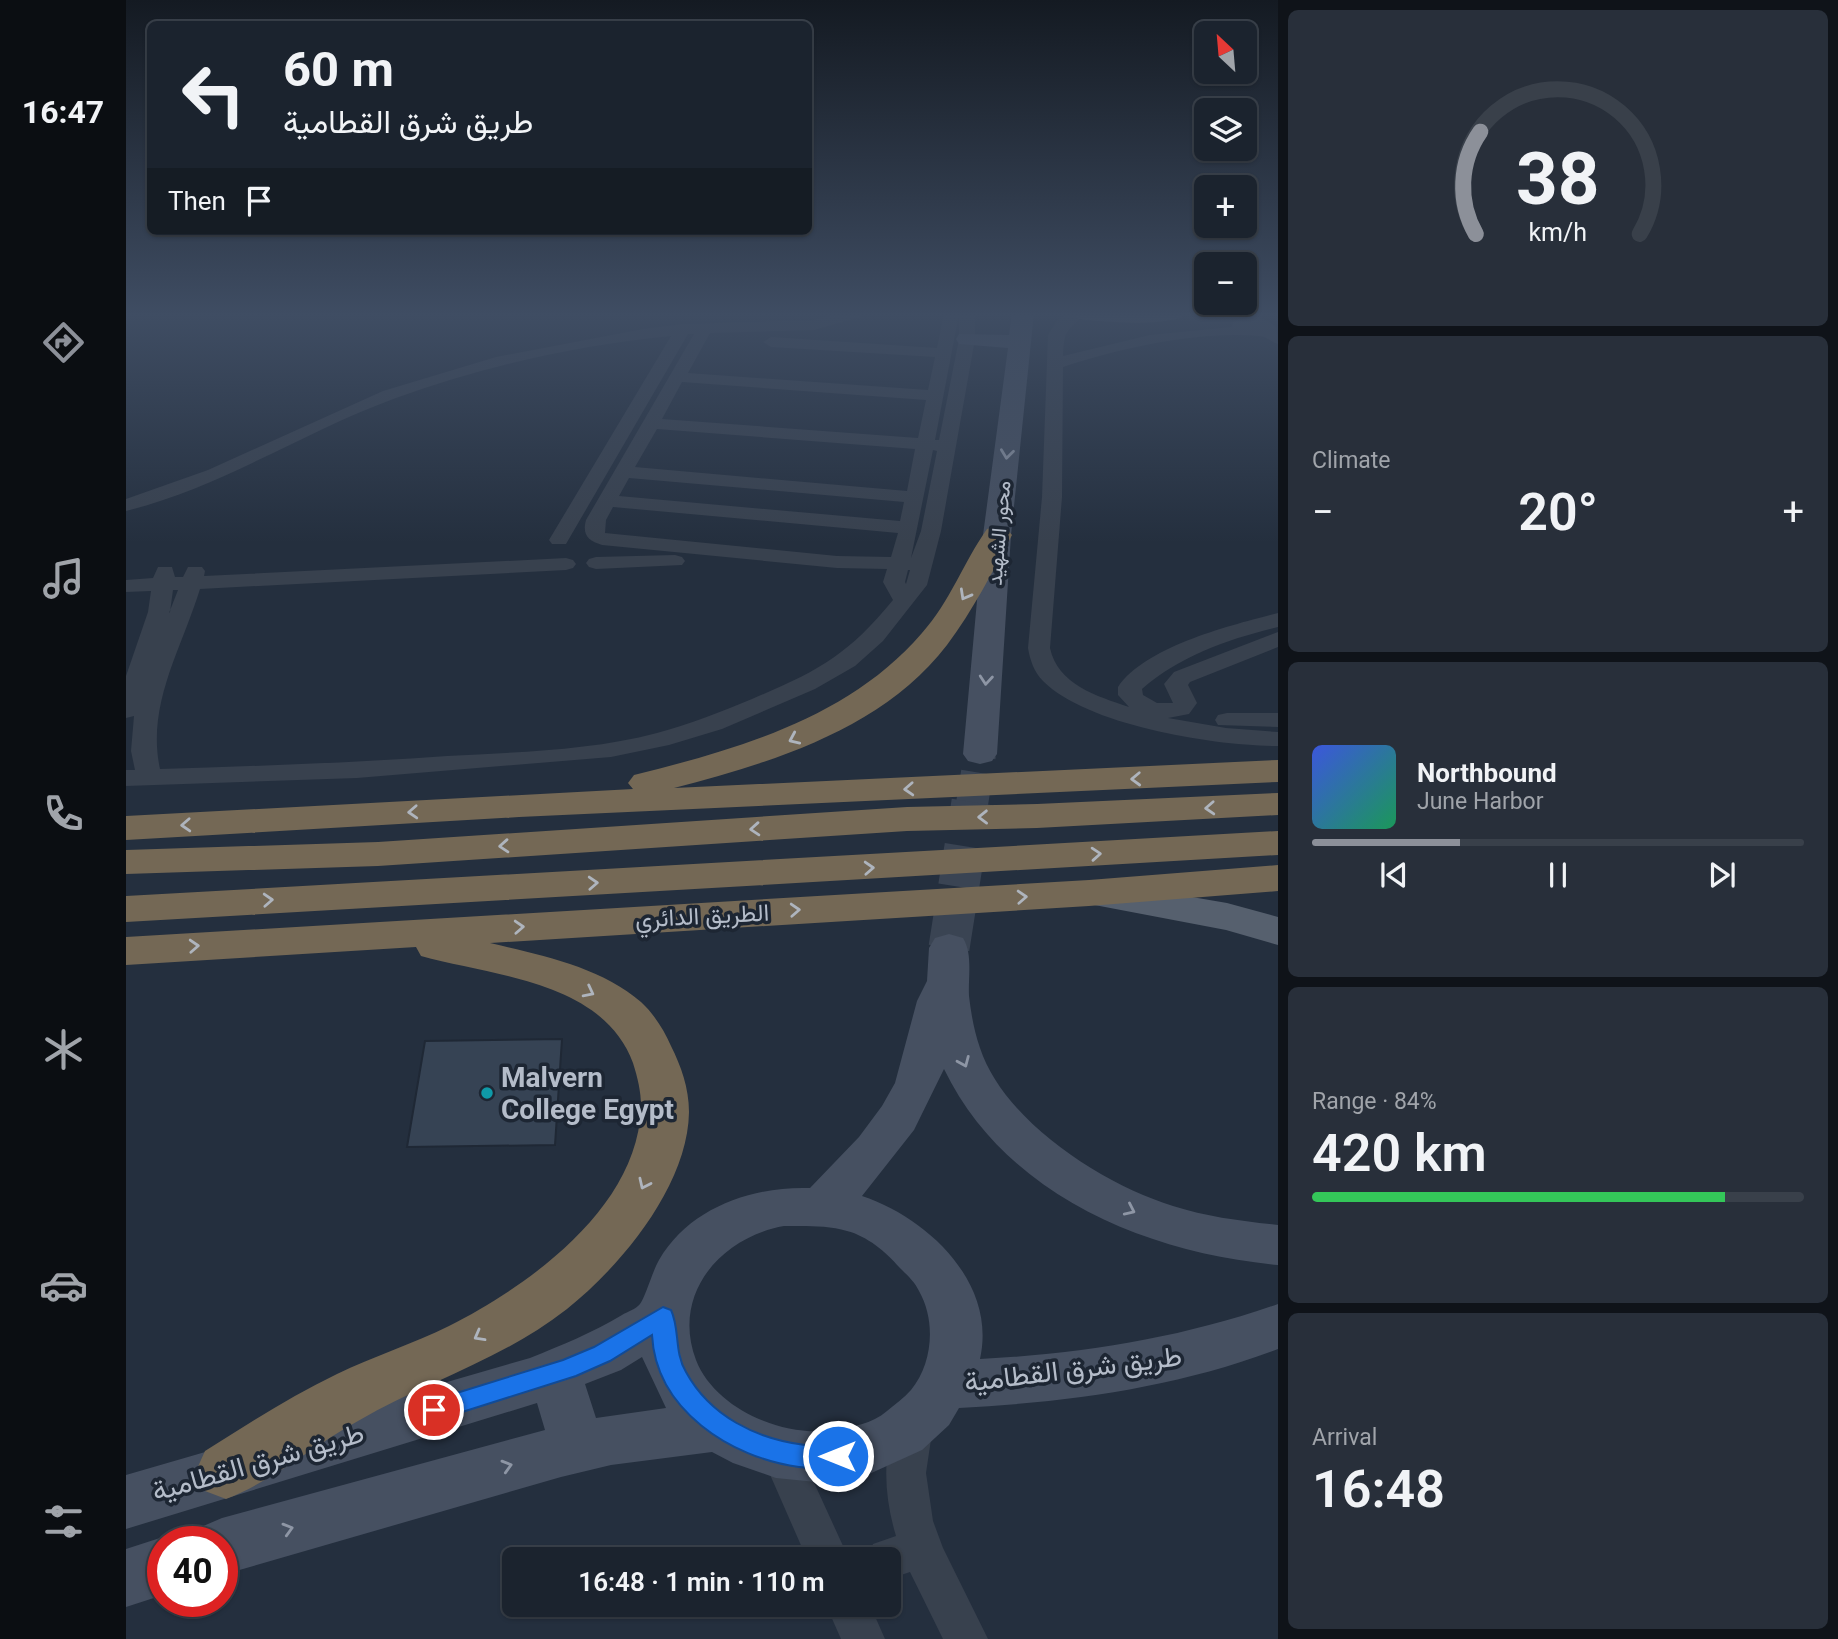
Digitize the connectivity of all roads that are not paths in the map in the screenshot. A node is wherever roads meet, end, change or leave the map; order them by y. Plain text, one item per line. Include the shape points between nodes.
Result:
1 (406, 389) edge
2 (657, 389) edge
3 (670, 389) edge
4 (847, 389) edge
5 (936, 389) edge
6 (958, 389) edge
7 (1014, 389) edge
8 (1054, 389) edge
9 (935, 396) junction
10 (651, 423) junction
11 (925, 444) junction
12 (947, 446) junction
13 (623, 471) junction
14 (914, 496) junction
15 (607, 501) junction
16 (126, 505) edge
17 (907, 528) junction
18 (997, 535) junction
19 (599, 538) junction
20 (554, 544) junction
21 (900, 561) junction
22 (596, 563) junction
23 (566, 564) junction
24 (923, 564) junction
25 (126, 573) edge
26 (193, 577) junction
27 (164, 578) junction
28 (126, 586) edge
29 (904, 589) junction
30 (1278, 620) edge
31 (1042, 631) junction
32 (1278, 639) edge
33 (1129, 691) junction
34 (1184, 706) junction
35 (126, 711) edge
36 (1278, 720) edge
37 (1209, 724) junction
38 (1278, 739) edge
39 (979, 754) tunnel mouth
40 (1278, 771) edge
41 (137, 777) edge
42 (1278, 804) edge
43 (519, 806) junction
44 (126, 828) edge
45 (1278, 843) edge
46 (126, 862) edge
47 (1278, 878) edge
48 (1089, 892) junction
49 (126, 909) edge
50 (1278, 931) edge
51 (382, 936) junction
52 (126, 951) edge
53 (822, 1207) junction
54 (1278, 1245) edge
55 (663, 1317) junction
56 (1278, 1326) edge
57 (554, 1374) junction
58 (947, 1385) junction
59 (718, 1426) junction
60 (913, 1426) junction
61 (579, 1447) junction
62 (781, 1454) junction
63 (226, 1471) junction
64 (126, 1502) edge
65 (238, 1543) edge
66 (823, 1547) edge
67 (905, 1553) edge
68 (147, 1571) edge
69 (126, 1578) edge
70 (853, 1617) edge
71 (863, 1639) edge
72 (966, 1639) edge

1 - 16 street via 215,474
2 - 20 street
3 - 10 street
4 - 9 street
5 - 9 street
6 - 12 street
7 -> 18 street, محور الشهيد
8 - 31 street via 1052,510
9 - 11 street
10 - 11 street
10 - 13 street
11 - 12 street
11 - 14 street
12 - 24 street
13 - 14 street
13 - 15 street
14 - 17 street
15 - 17 street
15 - 19 street via 594,524
17 - 21 street
18 -> 39 street, محور الشهيد
18 -> 43 highway via 961,602 932,642 858,707 774,748 714,768
19 - 20 street via 577,536
19 - 21 street via 837,562
19 - 22 street via 612,546 612,551
20 - 23 street via 552,558
20 - 26 street via 512,555
21 - 24 street
21 - 29 street
22 - 23 street
22 - 29 street via 710,562 849,573
23 - 26 street
24 - 29 street
25 - 27 street
26 - 27 street
26 - 41 street via 147,706 143,760
27 - 28 street
27 - 35 street via 159,612
29 - 41 street via 893,617 847,661 807,684 713,724 660,740 547,757 357,770
30 - 33 street via 1170,658 1142,676
31 - 33 street via 1066,672 1100,687
31 - 37 street via 1039,648 1045,667 1070,692 1119,713
32 - 34 street via 1182,677 1176,684
33 - 34 street via 1138,703 1151,709
34 - 37 street
36 - 37 street
37 - 38 street via 1250,740
40 -> 43 highway
42 -> 46 highway via 907,819 378,854
43 -> 44 highway
49 -> 45 highway, الطريق الدائري
47 - 48 highway, الطريق الدائري
48 - 50 main road via 1216,914
51 -> 48 highway, الطريق الدائري
52 -> 51 highway, الطريق الدائري
51 -> 63 highway via 472,953 550,975 623,1011 651,1049 663,1083 665,1121 657,1155 639,1194 606,1241 519,1314 467,1344 357,1392
53 -> 54 street via 886,1138 917,1082 947,965 959,1053 973,1084 1020,1140 1058,1171 1154,1222 1217,1238
53 - 55 street via 760,1212 715,1231 689,1255 671,1283
53 - 58 street via 859,1215 893,1231 922,1254 944,1283 956,1316 957,1351
55 - 57 street, طريق شرق القطامية via 602,1354
55 - 59 street via 664,1346 675,1376 693,1403
56 - 58 street, طريق شرق القطامية via 1188,1356 1123,1369
57 - 61 street
57 - 63 street, طريق شرق القطامية
58 - 60 street
59 - 61 street
59 - 62 street
60 - 62 street via 866,1450 838,1456
60 - 67 street via 906,1476
65 -> 61 street
62 - 66 street
63 - 64 street, طريق شرق القطامية
67 - 72 street
68 - 69 street
70 - 71 street

